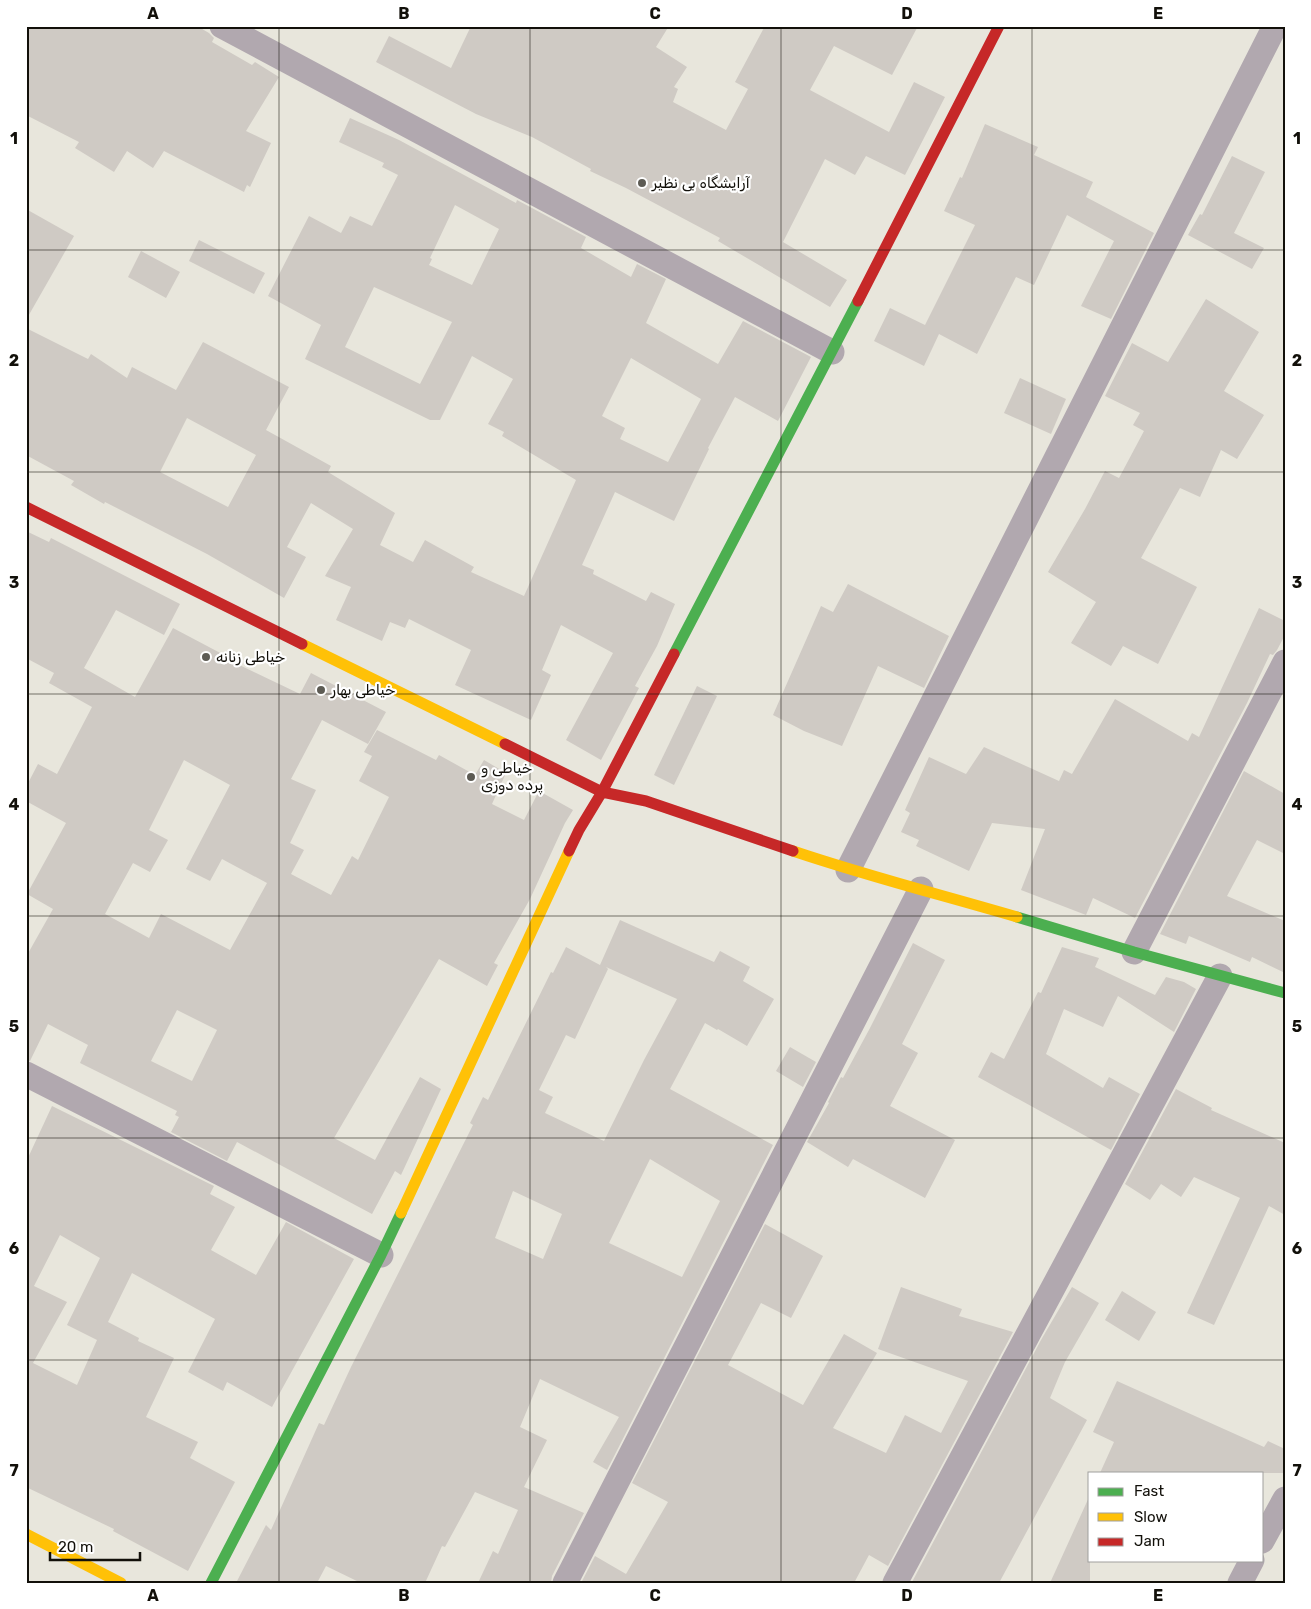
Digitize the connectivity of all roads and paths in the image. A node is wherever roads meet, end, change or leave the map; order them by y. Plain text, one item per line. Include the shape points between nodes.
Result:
1 (222, 26) edge
2 (999, 26) edge
3 (1275, 26) edge
4 (832, 352) junction
5 (26, 507) edge
6 (1285, 662) edge
7 (602, 792) junction
8 (848, 870) junction
9 (921, 889) junction
10 (1134, 952) junction
11 (1220, 976) junction
12 (1285, 994) edge
13 (26, 1074) edge
14 (381, 1254) junction
15 (1285, 1499) edge
16 (26, 1534) edge
17 (1264, 1537) edge
18 (1251, 1562) edge
19 (121, 1583) edge
20 (211, 1583) edge
21 (565, 1583) edge
22 (894, 1583) edge
23 (1240, 1583) edge

1 - 4 street
2 - 4 street
3 - 8 street
4 - 7 street
5 - 7 street
6 - 10 street
7 - 8 street via 646,802
7 - 14 street via 579,830
8 - 9 street
9 - 10 street
9 - 21 street
10 - 11 street
11 - 12 street
11 - 22 street
13 - 14 street
14 - 20 street
15 - 17 street
16 - 19 street
18 - 23 street

